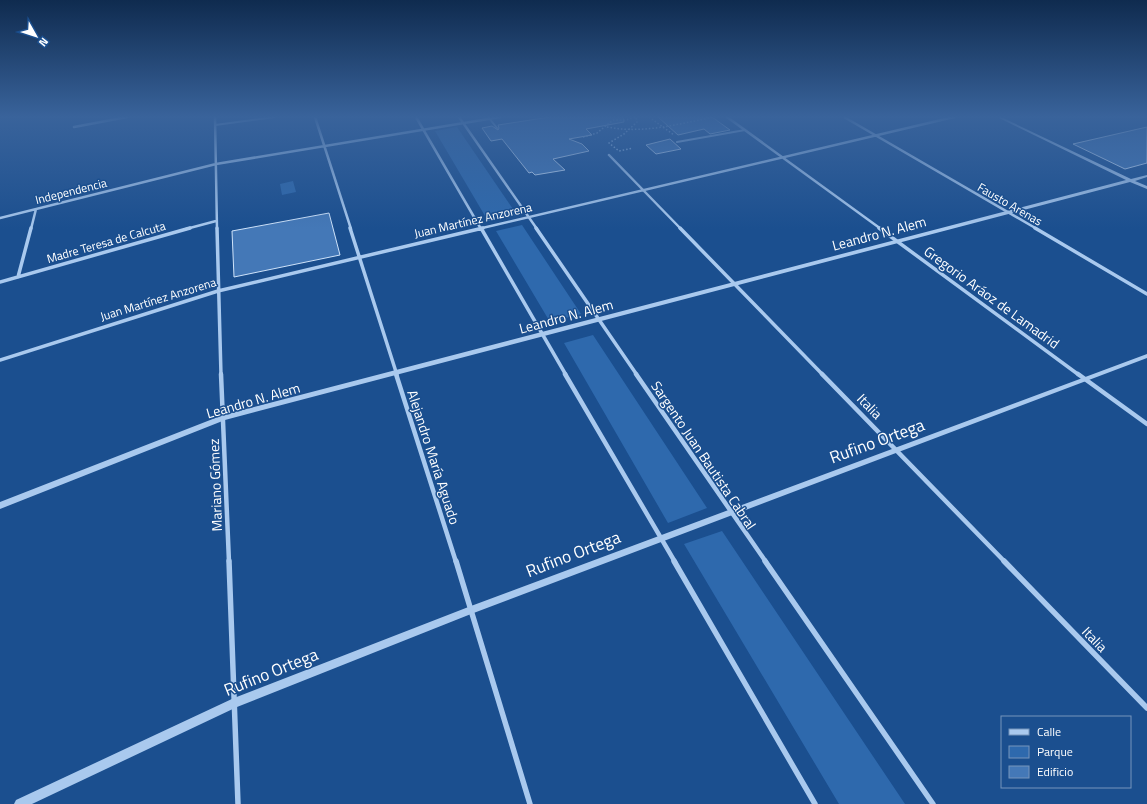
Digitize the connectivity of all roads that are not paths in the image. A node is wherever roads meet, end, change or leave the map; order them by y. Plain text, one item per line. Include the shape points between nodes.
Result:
1 (609, 154) dead end
2 (216, 155) edge
3 (270, 155) edge
4 (328, 155) edge
5 (438, 155) edge
6 (485, 155) edge
7 (779, 155) edge
8 (792, 155) edge
9 (908, 155) edge
10 (1078, 155) edge
11 (782, 157) junction
12 (216, 164) junction
13 (1147, 176) edge
14 (1131, 180) junction
15 (1147, 188) edge
16 (642, 190) junction
17 (36, 209) junction
18 (1006, 212) junction
19 (0, 218) edge
20 (528, 218) junction
21 (216, 221) junction
22 (482, 229) junction
23 (896, 241) junction
24 (359, 258) junction
25 (18, 277) junction
26 (0, 282) edge
27 (737, 285) junction
28 (218, 291) junction
29 (1147, 294) edge
30 (599, 320) junction
31 (542, 335) junction
32 (1147, 356) edge
33 (0, 360) edge
34 (395, 373) junction
35 (1086, 379) junction
36 (223, 418) junction
37 (1147, 424) edge
38 (897, 451) junction
39 (0, 506) edge
40 (730, 512) junction
41 (660, 539) junction
42 (471, 610) junction
43 (234, 703) junction
44 (1147, 708) edge
45 (20, 804) edge
46 (238, 804) edge
47 (530, 804) edge
48 (815, 804) edge
49 (933, 804) edge

1 - 16 street, Italia
2 - 12 street, Mariano Gómez
3 - 12 street, Independencia
4 - 24 street, Alejandro María Aguado
5 - 22 street
6 - 20 street, Sargento Juan Bautista Cabral
7 - 11 street, Gregorio Aráoz de Lamadrid
8 - 11 street, Juan Martínez Anzorena
9 - 18 street, Fausto Arenas
10 - 14 street
11 - 16 street, Juan Martínez Anzorena
11 - 23 street, Gregorio Aráoz de Lamadrid
12 - 17 street, Independencia
12 - 21 street, Mariano Gómez
13 - 14 street, Leandro N. Alem
14 - 15 street
14 - 18 street, Leandro N. Alem
16 - 20 street, Juan Martínez Anzorena
16 - 27 street, Italia
17 - 19 street, Independencia
17 - 25 street
18 - 23 street, Leandro N. Alem
18 - 29 street, Fausto Arenas
20 - 22 street, Juan Martínez Anzorena
20 - 30 street, Sargento Juan Bautista Cabral
21 - 25 street, Madre Teresa de Calcuta
21 - 28 street, Mariano Gómez
22 - 24 street, Juan Martínez Anzorena
22 - 31 street
23 - 27 street, Leandro N. Alem
23 - 35 street, Gregorio Aráoz de Lamadrid
24 - 28 street, Juan Martínez Anzorena
24 - 34 street, Alejandro María Aguado
25 - 26 street, Madre Teresa de Calcuta
27 - 30 street, Leandro N. Alem
27 - 38 street, Italia
28 - 33 street, Juan Martínez Anzorena
28 - 36 street, Mariano Gómez
30 - 31 street, Leandro N. Alem
30 - 40 street, Sargento Juan Bautista Cabral
31 - 34 street, Leandro N. Alem
31 - 41 street
32 - 35 street, Rufino Ortega
34 - 36 street, Leandro N. Alem
34 - 42 street, Alejandro María Aguado
35 - 37 street, Gregorio Aráoz de Lamadrid
35 - 38 street, Rufino Ortega
36 - 39 street, Leandro N. Alem
36 - 43 street, Mariano Gómez
38 - 40 street, Rufino Ortega
38 - 44 street, Italia
40 - 41 street, Rufino Ortega
40 - 49 street, Sargento Juan Bautista Cabral
41 - 42 street, Rufino Ortega
41 - 48 street
42 - 43 street, Rufino Ortega
42 - 47 street, Alejandro María Aguado
43 - 45 street, Rufino Ortega
43 - 46 street, Mariano Gómez

